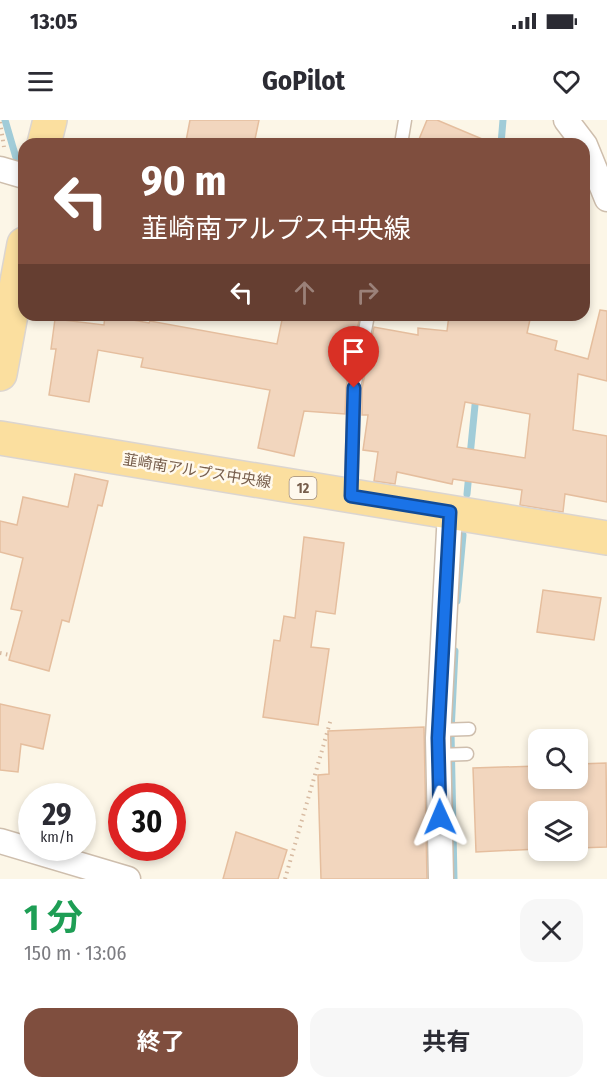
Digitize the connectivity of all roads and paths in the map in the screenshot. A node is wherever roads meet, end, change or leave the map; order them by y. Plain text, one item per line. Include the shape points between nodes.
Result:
1 (50, 120) edge
2 (405, 120) edge
3 (566, 120) edge
4 (46, 138) edge
5 (402, 138) edge
6 (580, 138) edge
7 (590, 157) edge
8 (0, 169) edge
9 (18, 174) edge
10 (607, 199) edge
11 (18, 276) edge
12 (367, 321) edge
13 (0, 374) edge
14 (0, 438) edge
15 (351, 496) junction
16 (450, 512) junction
17 (607, 538) edge
18 (0, 653) edge
19 (10, 655) dead end
20 (331, 719) dead end
21 (469, 729) dead end
22 (438, 730) junction
23 (467, 754) dead end
24 (438, 755) junction
25 (0, 841) edge
26 (128, 879) edge
27 (285, 879) edge
28 (441, 879) edge

1 - 4 main road
2 - 5 lane
3 - 6 street
7 - 10 street
8 - 9 street
11 - 13 main road
12 - 15 lane via 354,388
14 - 15 main road, 韮崎南アルプス中央線 / 12
15 - 16 main road, 韮崎南アルプス中央線 / 12
16 - 17 main road, 韮崎南アルプス中央線 / 12
16 - 22 street
18 - 19 path
20 - 27 path
21 - 22 lane
22 - 24 street
23 - 24 lane
24 - 28 street
25 - 26 street

